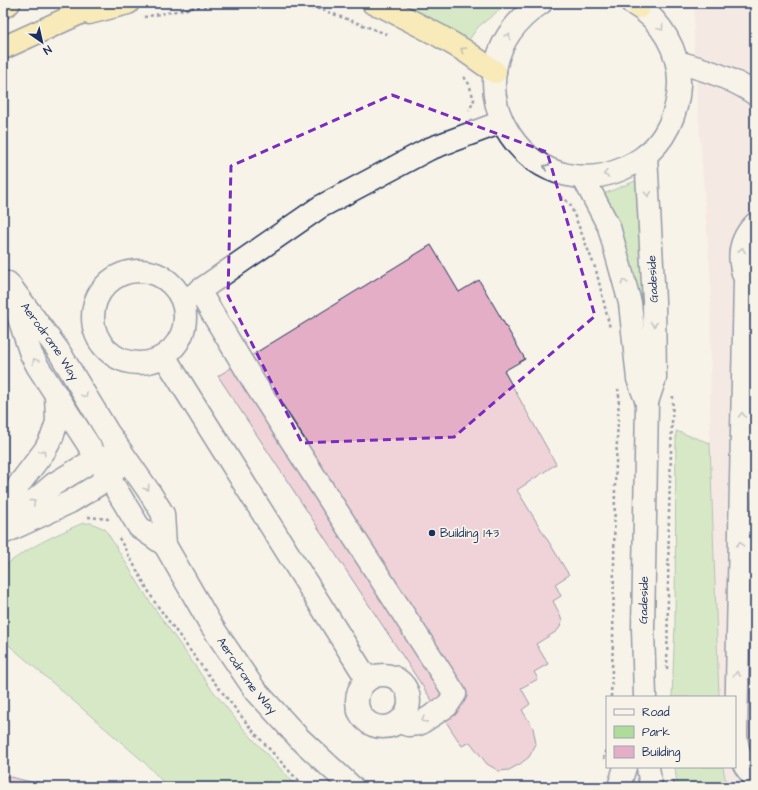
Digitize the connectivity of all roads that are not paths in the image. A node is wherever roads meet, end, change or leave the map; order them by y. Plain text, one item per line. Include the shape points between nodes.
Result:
1 (9, 3) edge
2 (102, 3) edge
3 (374, 3) edge
4 (541, 3) edge
5 (636, 4) edge
6 (3, 7) edge
7 (133, 11) edge
8 (68, 18) junction
9 (3, 48) edge
10 (677, 62) junction
11 (494, 72) junction
12 (748, 90) edge
13 (755, 104) edge
14 (502, 122) junction
15 (646, 155) junction
16 (583, 177) junction
17 (755, 224) edge
18 (750, 270) edge
19 (5, 280) edge
20 (191, 297) junction
21 (164, 356) junction
22 (56, 394) junction
23 (647, 402) junction
24 (125, 456) junction
25 (97, 458) junction
26 (109, 478) junction
27 (3, 514) edge
28 (3, 528) edge
29 (3, 533) edge
30 (165, 545) junction
31 (643, 630) junction
32 (367, 679) junction
33 (636, 696) edge
34 (645, 696) edge
35 (399, 722) junction
36 (625, 768) edge
37 (648, 768) edge
38 (755, 778) edge
39 (352, 787) edge
40 (619, 787) edge
41 (651, 787) edge

1 - 6 highway
2 - 8 highway
11 -> 3 highway via 465,50
11 -> 4 street via 505,39 515,25
5 -> 10 street via 663,31
7 - 8 highway
8 - 9 highway
10 - 12 street via 694,66
10 - 15 street via 679,96 675,113 668,128
11 - 14 street via 496,106
12 - 13 street
16 -> 14 street via 550,169 535,161 514,142
14 - 20 street via 429,149 320,208
15 -> 16 street via 617,172
15 -> 23 street, Gadeside via 654,301 655,378
23 -> 16 street, Gadeside via 638,379 630,303 609,227
18 -> 17 street via 740,266 740,249 747,232
38 -> 18 street via 748,772 736,748
22 -> 19 street, Aerodrome Way via 31,354
19 -> 24 street, Aerodrome Way via 58,350
20 - 21 street via 180,338
20 - 21 street via 178,291 160,275 136,270 113,278 97,296 92,320 94,332 108,352 129,363 153,361
20 -> 35 street via 255,384 455,694 447,706 419,724 408,725
21 - 32 street
22 - 25 street, Aerodrome Way
27 -> 22 street via 20,483 52,437 57,422
23 - 31 street, Gadeside
24 - 25 street
24 - 26 street
24 -> 30 street, Aerodrome Way via 163,514
25 - 26 street, Aerodrome Way
28 -> 25 street via 54,484
26 - 29 street via 70,502
26 - 30 street, Aerodrome Way via 139,527
30 - 39 street, Aerodrome Way via 211,625 255,690 299,738
31 - 33 street, Gadeside
31 - 34 street, Gadeside
32 - 35 street via 384,674 393,676 404,685 409,707
32 - 35 street via 360,686 356,704 364,720 381,728
36 - 40 street
37 - 41 street

